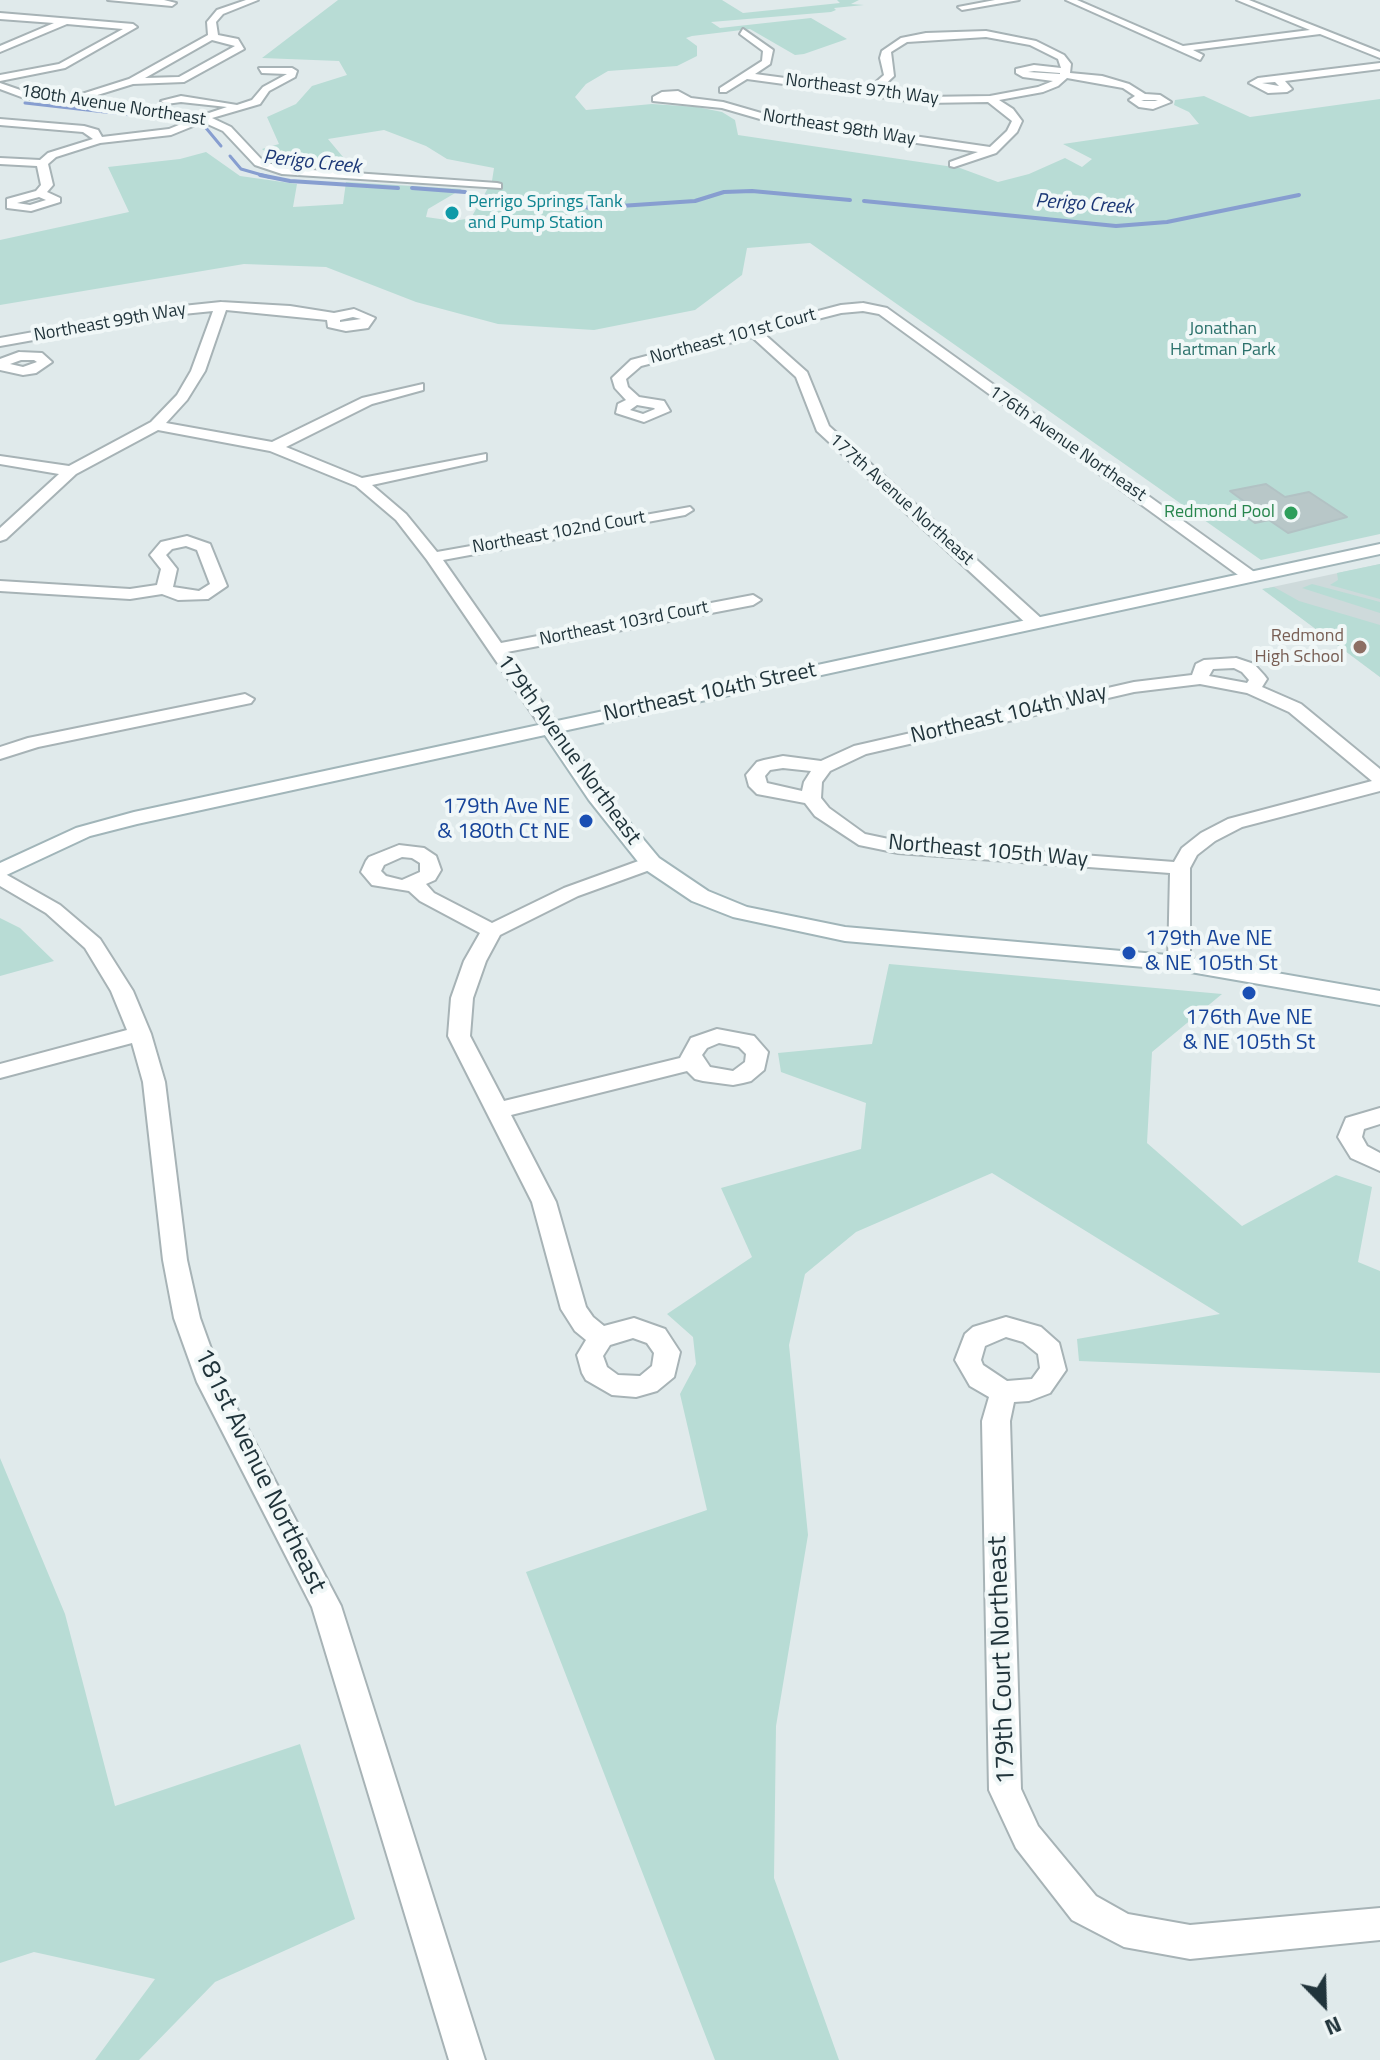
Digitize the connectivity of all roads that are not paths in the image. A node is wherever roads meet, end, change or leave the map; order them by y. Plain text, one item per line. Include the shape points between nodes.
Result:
1 (112, 0) edge
2 (254, 0) edge
3 (1015, 0) edge
4 (1070, 0) edge
5 (1241, 0) edge
6 (180, 2) edge
7 (220, 12) junction
8 (254, 14) dead end
9 (0, 16) edge
10 (67, 21) junction
11 (743, 32) dead end
12 (1321, 32) junction
13 (986, 34) junction
14 (211, 37) junction
15 (0, 49) edge
16 (1181, 49) junction
17 (1380, 55) edge
18 (1200, 57) dead end
19 (1380, 66) edge
20 (262, 70) dead end
21 (1064, 75) junction
22 (748, 76) junction
23 (0, 78) edge
24 (1278, 79) dead end
25 (132, 81) junction
26 (0, 86) edge
27 (723, 90) dead end
28 (871, 92) junction
29 (24, 95) junction
30 (1143, 97) dead end
31 (990, 99) junction
32 (686, 100) dead end
33 (166, 101) dead end
34 (10, 102) dead end
35 (65, 102) junction
36 (239, 107) junction
37 (203, 118) junction
38 (0, 122) edge
39 (99, 140) junction
40 (992, 151) junction
41 (0, 161) edge
42 (42, 163) junction
43 (954, 164) dead end
44 (497, 186) dead end
45 (40, 193) dead end
46 (221, 306) junction
47 (883, 311) joint
48 (334, 317) dead end
49 (753, 331) junction
50 (3, 342) edge
51 (19, 356) dead end
52 (418, 387) dead end
53 (635, 401) dead end
54 (156, 425) junction
55 (274, 447) junction
56 (481, 457) dead end
57 (0, 460) edge
58 (71, 471) junction
59 (361, 483) junction
60 (685, 510) dead end
61 (0, 536) edge
62 (1380, 549) edge
63 (433, 557) junction
64 (1251, 577) junction
65 (0, 586) edge
66 (164, 589) dead end
67 (753, 600) dead end
68 (1036, 623) junction
69 (496, 649) junction
70 (1200, 679) junction
71 (1252, 689) junction
72 (245, 699) dead end
73 (550, 727) junction
74 (0, 753) edge
75 (1380, 778) edge
76 (816, 782) junction
77 (1380, 785) edge
78 (651, 863) junction
79 (1180, 868) junction
80 (0, 874) edge
81 (414, 884) dead end
82 (492, 931) junction
83 (1179, 963) junction
84 (1380, 998) edge
85 (140, 1034) junction
86 (692, 1062) dead end
87 (0, 1071) edge
88 (496, 1111) junction
89 (1380, 1116) edge
90 (1380, 1163) edge
91 (601, 1338) dead end
92 (1003, 1392) dead end
93 (1380, 1924) edge
94 (467, 2060) edge

1 - 6 street
2 - 7 street
3 - 13 street via 962,7 980,20
4 - 16 street
5 - 12 street
7 - 8 street
7 - 14 street via 211,22
9 - 10 street
10 - 15 street
10 - 23 street via 133,27 62,66
11 - 22 street via 763,44 769,55
12 - 16 street
12 - 17 street
13 - 21 street via 1051,50 1064,60
13 - 28 street via 900,42 885,58 889,76
14 - 25 street
14 - 25 street via 241,47 181,80
16 - 18 street
19 - 24 street
20 - 36 street via 292,75 266,89 256,102
21 - 30 street via 1114,82
21 - 31 street, Northeast 97th Way via 1040,90
22 - 27 street
22 - 28 street, Northeast 97th Way
25 - 35 street
26 - 29 street, 180th Avenue Northeast
28 - 31 street, Northeast 97th Way via 924,100
29 - 34 street
29 - 35 street, 180th Avenue Northeast
31 - 40 street via 1017,121
32 - 40 street, Northeast 98th Way via 767,118
33 - 36 street
35 - 37 street, 180th Avenue Northeast
36 - 37 street
37 - 39 street via 171,132
37 - 44 street, 180th Avenue Northeast via 227,129 259,163 282,171
38 - 39 street via 84,129
39 - 42 street via 68,148
40 - 43 street
41 - 42 street
42 - 45 street via 47,185
46 - 48 street, Northeast 99th Way
46 - 50 street, Northeast 99th Way
46 - 54 street via 198,371
47 - 49 street, Northeast 101st Court via 841,309
47 - 64 street, 176th Avenue Northeast
49 - 53 street, Northeast 101st Court via 636,363 619,378
49 - 68 street, 177th Avenue Northeast via 802,375 822,428
50 - 51 street
52 - 55 street via 367,401
54 - 55 street, 179th Avenue Northeast
54 - 58 street
55 - 59 street, 179th Avenue Northeast
56 - 59 street
57 - 58 street
58 - 61 street
59 - 63 street, 179th Avenue Northeast via 401,517
60 - 63 street, Northeast 102nd Court
62 - 64 street, Northeast 104th Street
63 - 69 street, 179th Avenue Northeast
64 - 68 street, Northeast 104th Street
65 - 66 street via 130,594
67 - 69 street, Northeast 103rd Court
68 - 73 street, Northeast 104th Street
69 - 73 street, 179th Avenue Northeast
70 - 71 street, Northeast 104th Way
70 - 71 street, Northeast 104th Way via 1202,668 1210,664 1236,663 1258,679
70 - 76 street, Northeast 104th Way via 1134,687 860,750
71 - 75 street, Northeast 104th Way via 1295,708
72 - 74 street
73 - 78 street, 179th Avenue Northeast via 596,796
73 - 80 street, Northeast 104th Street via 134,818 83,832
76 - 76 street via 764,790 755,775 764,766 783,762
76 - 79 street, Northeast 105th Way via 837,826 859,839
77 - 79 street via 1235,823 1189,852
78 - 82 street via 571,892
78 - 83 street, 179th Avenue Northeast via 700,896 807,927
79 - 83 street
80 - 85 street, 181st Avenue Northeast via 93,944
81 - 82 street via 427,897
82 - 88 street via 462,998 459,1036
83 - 84 street, 179th Avenue Northeast
85 - 87 street
85 - 94 street, 181st Avenue Northeast via 154,1082 187,1318 210,1382 326,1606
86 - 88 street
88 - 91 street via 544,1202 574,1309
89 - 90 street via 1354,1124 1350,1137 1359,1152
92 - 93 street, 179th Court Northeast via 996,1421 1005,1790 1027,1837 1084,1908 1124,1930 1190,1942

